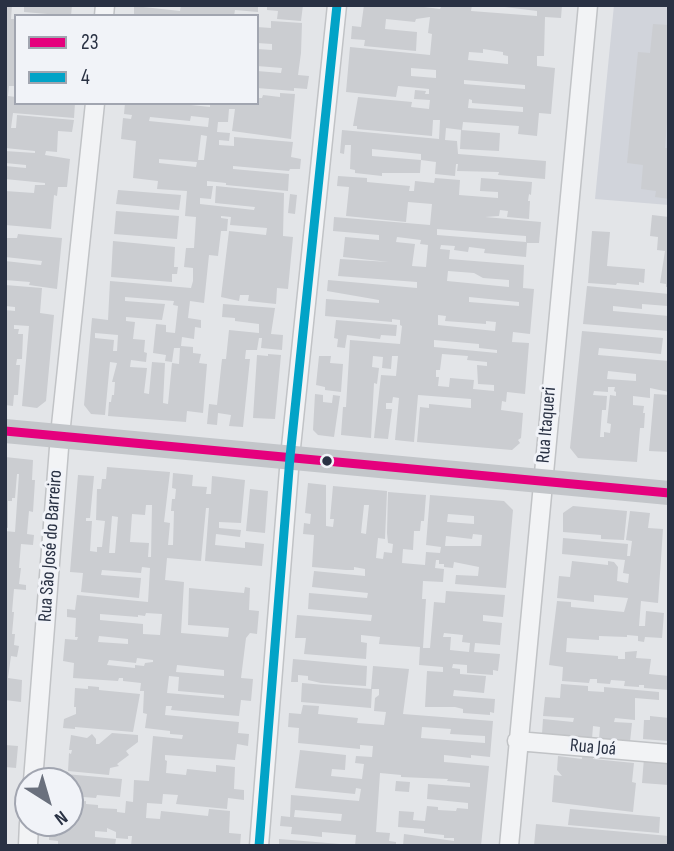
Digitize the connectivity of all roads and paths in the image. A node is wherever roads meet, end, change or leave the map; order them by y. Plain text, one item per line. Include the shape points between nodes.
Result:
1 (337, 5) edge
2 (588, 5) edge
3 (95, 105) edge
4 (5, 431) edge
5 (60, 435) junction
6 (290, 457) junction
7 (542, 482) junction
8 (669, 493) edge
9 (517, 741) junction
10 (669, 754) edge
11 (34, 767) edge
12 (258, 846) edge
13 (509, 846) edge

1 - 6 street
2 - 7 street, Rua Itaqueri
3 - 5 street, Rua São José do Barreiro
4 - 5 street
5 - 6 street
5 - 11 street, Rua São José do Barreiro
6 - 7 street
6 - 12 street
7 - 8 street
7 - 9 street, Rua Itaqueri
9 - 10 street, Rua Joá
9 - 13 street, Rua Itaqueri

